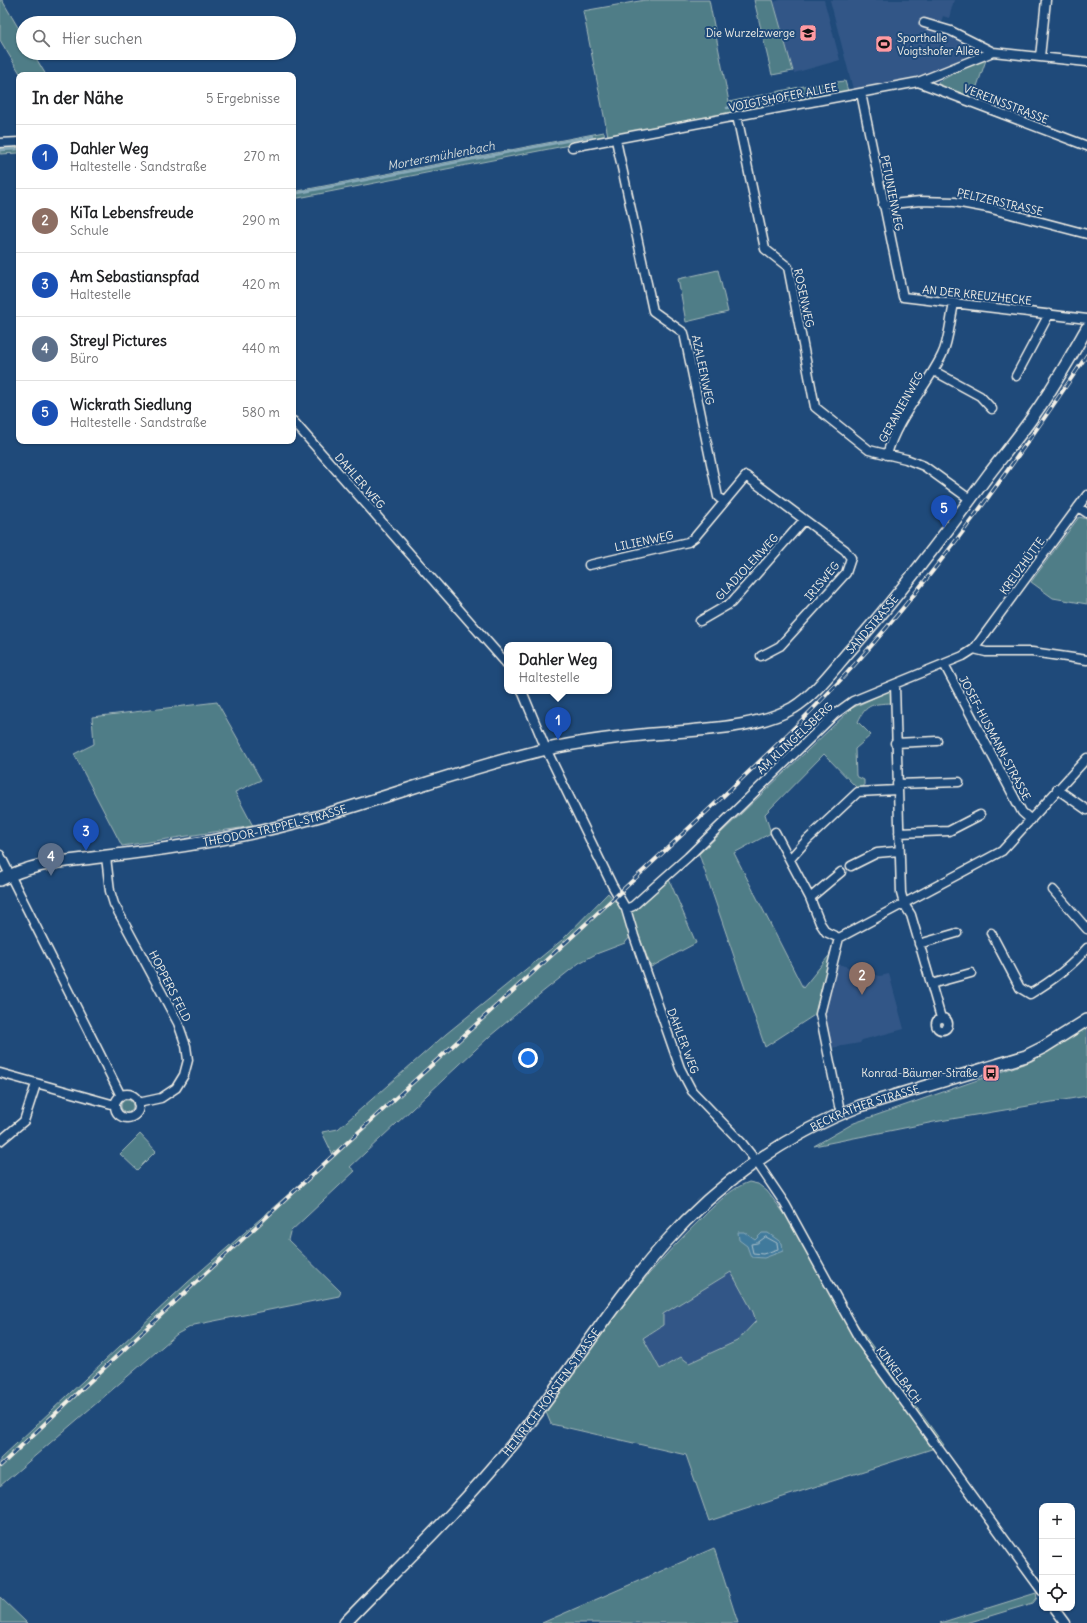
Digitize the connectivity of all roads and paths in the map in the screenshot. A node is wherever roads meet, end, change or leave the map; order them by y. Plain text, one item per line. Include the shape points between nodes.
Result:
1 (1046, 0) edge
2 (924, 23) dead end
3 (994, 52) junction
4 (1040, 57) junction
5 (1087, 62) edge
6 (918, 82) junction
7 (861, 93) junction
8 (737, 116) junction
9 (616, 140) junction
10 (16, 142) edge
11 (0, 143) edge
12 (1087, 146) edge
13 (572, 147) dead end
14 (883, 205) junction
15 (1087, 234) edge
16 (902, 297) joint
17 (954, 304) junction
18 (1049, 314) junction
19 (1087, 319) edge
20 (1087, 328) edge
21 (934, 371) junction
22 (1016, 376) dead end
23 (992, 409) dead end
24 (296, 424) edge
25 (887, 455) junction
26 (746, 476) joint
27 (1087, 495) edge
28 (971, 500) junction
29 (724, 501) junction
30 (1078, 507) junction
31 (1087, 513) edge
32 (804, 520) junction
33 (589, 565) dead end
34 (700, 620) dead end
35 (974, 649) junction
36 (761, 656) dead end
37 (1087, 660) edge
38 (504, 661) edge
39 (944, 664) junction
40 (895, 684) junction
41 (523, 694) edge
42 (937, 741) dead end
43 (896, 743) junction
44 (546, 749) junction
45 (1087, 758) edge
46 (959, 782) dead end
47 (897, 787) junction
48 (1057, 789) junction
49 (1087, 810) edge
50 (980, 816) dead end
51 (1031, 820) junction
52 (775, 832) dead end
53 (899, 833) junction
54 (899, 851) junction
55 (0, 855) edge
56 (106, 857) junction
57 (790, 859) junction
58 (851, 866) dead end
59 (841, 872) dead end
60 (10, 875) junction
61 (0, 880) edge
62 (1053, 890) dead end
63 (810, 898) junction
64 (904, 904) junction
65 (626, 909) junction
66 (1087, 929) edge
67 (957, 933) dead end
68 (991, 933) dead end
69 (839, 938) junction
70 (919, 944) junction
71 (1087, 948) edge
72 (971, 973) dead end
73 (931, 984) junction
74 (941, 1018) dead end
75 (1087, 1020) edge
76 (0, 1073) edge
77 (36, 1084) junction
78 (121, 1096) junction
79 (138, 1103) junction
80 (115, 1105) junction
81 (842, 1113) junction
82 (0, 1141) edge
83 (756, 1161) junction
84 (1039, 1587) edge
85 (1056, 1611) edge
86 (346, 1623) edge
87 (1065, 1623) edge

1 - 4 street
2 - 3 street, VOIGTSHOFER ALLEE via 951,31
3 - 4 street, VOIGTSHOFER ALLEE
3 - 6 street, VOIGTSHOFER ALLEE
4 - 5 street, VOIGTSHOFER ALLEE
6 - 7 street, VOIGTSHOFER ALLEE
6 - 12 street, VEREINSSTRASSE
7 - 8 street, VOIGTSHOFER ALLEE
7 - 14 street, PETUNIENWEG
8 - 9 street, VOIGTSHOFER ALLEE
8 - 25 street, ROSENWEG via 765,249 788,267 815,407 870,450
9 - 13 street, VOIGTSHOFER ALLEE
9 - 29 street, AZALEENWEG via 653,311 684,333 718,497
10 - 11 street
14 - 15 street, PELTZERSTRASSE via 920,201 954,202 988,208
14 - 16 street, PETUNIENWEG
16 - 17 street, AN DER KREUZHECKE
17 - 18 street, AN DER KREUZHECKE
17 - 21 street, GERANIENWEG via 943,353
18 - 19 street, AN DER KREUZHECKE
18 - 22 street
20 - 28 main road, SANDSTRASSE via 1036,412
21 - 23 street, GERANIENWEG via 980,396
21 - 25 street, GERANIENWEG via 914,401
24 - 38 street, DAHLER WEG
25 - 28 street via 924,466
26 - 29 street, LILIENWEG
26 - 32 street, IRISWEG
27 - 30 street, KREUZHÜTTE
28 - 44 main road, SANDSTRASSE via 867,630 807,698 791,709 741,724 606,739
29 - 33 street, LILIENWEG via 688,542
30 - 31 street
30 - 35 street, KREUZHÜTTE
32 - 34 street, GLADIOLENWEG via 731,603
32 - 36 street, IRISWEG via 845,550 851,558 849,566 846,574 780,646
35 - 37 street via 986,652 1032,652
35 - 39 street, AM KLINGELSBERG
39 - 40 street, AM KLINGELSBERG
39 - 51 street, JOSEF-HUSMANN-STRASSE via 1022,812
40 - 43 street
40 - 65 street, AM KLINGELSBERG via 853,701 835,714 688,857 633,906
41 - 44 street, DAHLER WEG
42 - 43 street
43 - 47 street
44 - 56 main road, THEODOR-TRIPPEL-STRASSE via 268,829
44 - 65 street, DAHLER WEG
45 - 48 street
46 - 47 street
47 - 53 street
47 - 57 street via 858,792
48 - 49 street
48 - 51 street
50 - 53 street via 949,832
51 - 64 street via 1002,851
52 - 57 street
53 - 54 street
54 - 58 street via 877,853
54 - 64 street
55 - 60 street
56 - 60 main road, THEODOR-TRIPPEL-STRASSE via 50,862
56 - 79 street, HOPPERS FELD via 114,904 178,1023 188,1060 184,1075 176,1088 161,1098
57 - 63 street
59 - 63 street
60 - 61 main road, THEODOR-TRIPPEL-STRASSE
60 - 78 street
62 - 66 street
63 - 69 street via 826,932
64 - 69 street
64 - 70 street via 911,915
65 - 83 street, DAHLER WEG via 680,1068 692,1091
67 - 70 street
68 - 71 street via 1020,988 1030,994 1053,980
69 - 81 street via 820,1014
70 - 73 street
72 - 73 street
73 - 74 street
75 - 81 main road, BECKRATHER STRASSE via 1044,1048 1026,1056
76 - 77 street
77 - 80 street
77 - 82 street via 24,1121
78 - 79 street via 132,1095
78 - 80 street
79 - 80 street via 136,1113 128,1118 117,1113
81 - 83 main road, BECKRATHER STRASSE
83 - 84 street, KINKELBACH via 786,1204 861,1342
83 - 86 main road, HEINRICH-KORSTEN-STRASSE via 704,1203 664,1245 508,1451 468,1497
85 - 87 street

